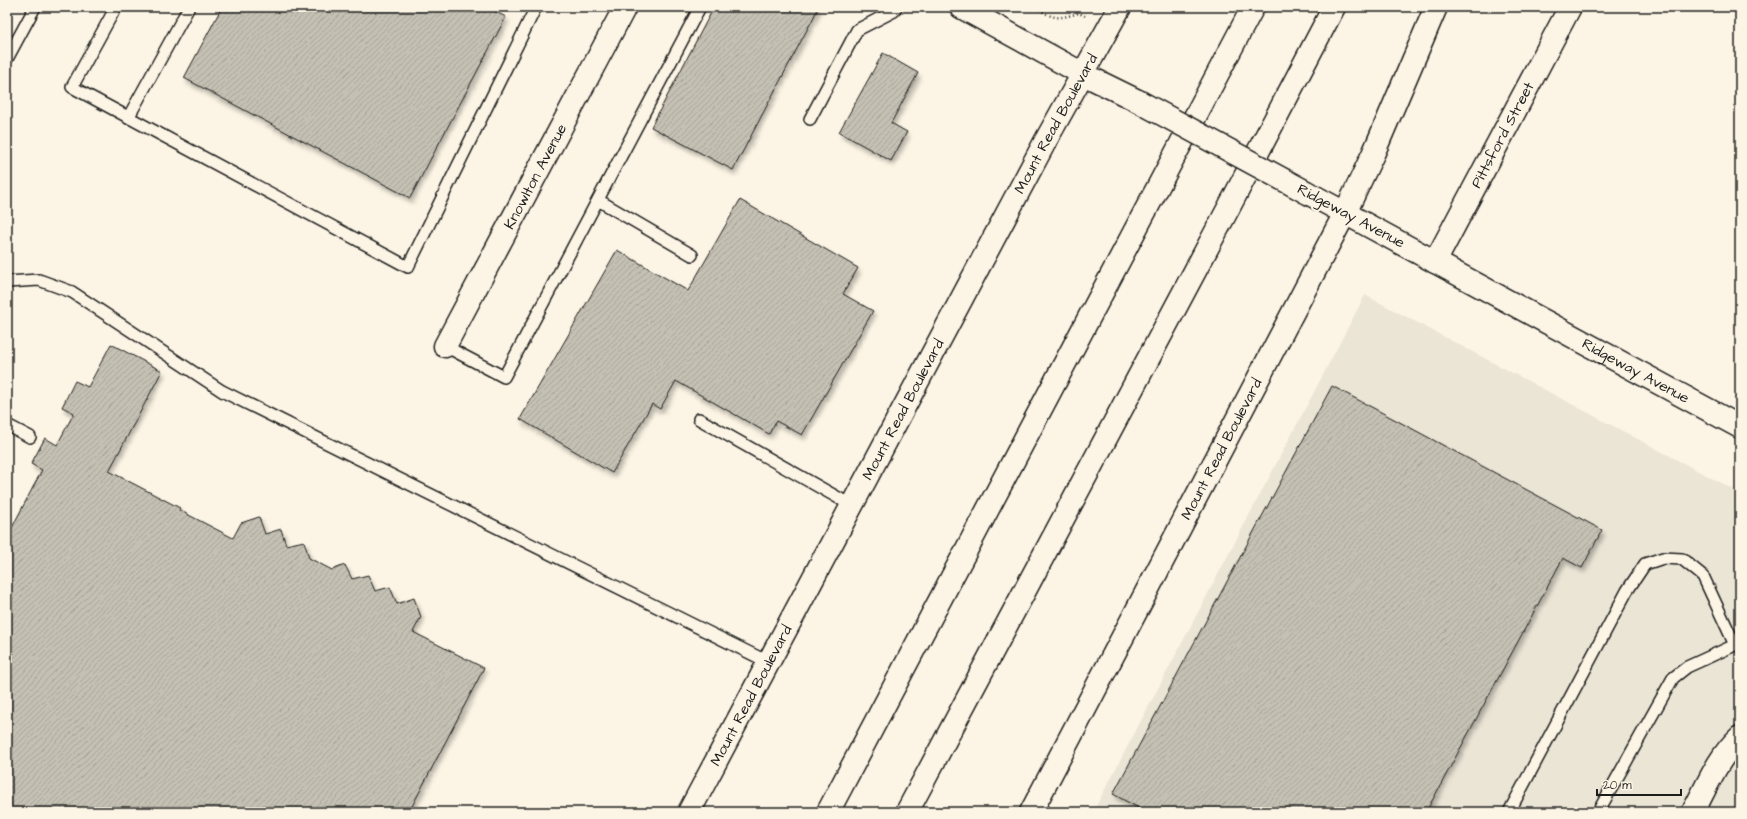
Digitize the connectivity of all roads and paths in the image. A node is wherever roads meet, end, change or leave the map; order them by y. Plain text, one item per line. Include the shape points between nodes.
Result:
1 (35, 7) edge
2 (116, 7) edge
3 (189, 7) edge
4 (536, 7) edge
5 (625, 7) edge
6 (700, 7) edge
7 (896, 7) edge
8 (961, 7) edge
9 (1036, 7) edge
10 (1120, 7) edge
11 (1253, 7) edge
12 (1334, 7) edge
13 (1436, 7) edge
14 (1570, 7) edge
15 (1108, 28) junction
16 (7, 59) edge
17 (1084, 74) junction
18 (128, 118) junction
19 (810, 119) dead end
20 (598, 200) junction
21 (1345, 214) junction
22 (692, 255) dead end
23 (1435, 262) junction
24 (7, 282) edge
25 (445, 346) joint
26 (699, 419) dead end
27 (1738, 421) edge
28 (7, 425) edge
29 (30, 437) dead end
30 (851, 505) junction
31 (1737, 649) edge
32 (768, 662) junction
33 (1740, 737) edge
34 (688, 812) edge
35 (828, 812) edge
36 (908, 812) edge
37 (1031, 812) edge
38 (1509, 812) edge
39 (1598, 812) edge
40 (1693, 812) edge

1 - 16 lane
2 - 18 lane via 72,87
3 - 18 lane
4 - 18 lane via 408,267
5 - 25 street, Knowlton Avenue
6 - 20 lane
7 - 19 lane via 894,11 857,30
8 - 17 street, Ridgeway Avenue
9 - 15 path via 1049,16 1060,19 1079,13
10 - 15 street, Mount Read Boulevard
11 - 35 street
12 - 36 street
13 - 21 street, Mount Read Boulevard
14 - 23 street, Pittsford Street
15 - 17 street, Mount Read Boulevard
17 - 21 street, Ridgeway Avenue, bridge
17 - 30 street, Mount Read Boulevard via 1046,140
20 - 22 lane
20 - 25 lane via 504,377
21 - 23 street, Ridgeway Avenue
21 - 37 street, Mount Read Boulevard
23 - 27 street, Ridgeway Avenue
24 - 32 lane via 39,280 72,292 222,391
26 - 30 lane
28 - 29 lane
30 - 32 street, Mount Read Boulevard
31 - 38 lane via 1703,576 1682,559 1663,558 1646,564 1627,591
31 - 39 lane via 1687,667 1673,678
32 - 34 street, Mount Read Boulevard
33 - 40 street via 1718,764

